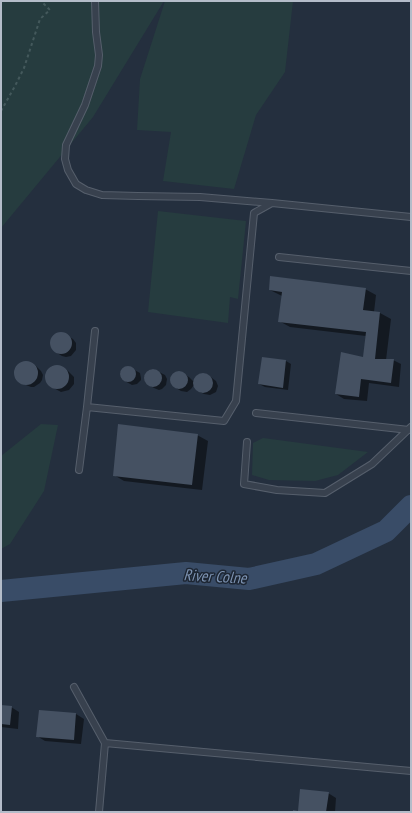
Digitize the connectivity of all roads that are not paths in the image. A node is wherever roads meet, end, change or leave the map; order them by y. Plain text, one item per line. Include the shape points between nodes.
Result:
1 (95, 1) edge
2 (272, 203) junction
3 (411, 217) edge
4 (279, 257) dead end
5 (411, 271) edge
6 (95, 331) dead end
7 (87, 407) junction
8 (256, 413) dead end
9 (410, 428) edge
10 (247, 442) dead end
11 (80, 470) dead end
12 (74, 687) dead end
13 (105, 743) junction
14 (411, 771) edge
15 (99, 812) edge

1 - 2 lane via 98,66 85,105 66,145 65,159 76,184 102,195 200,197
2 - 3 lane
2 - 7 lane via 254,213 236,401 224,421
4 - 5 lane
6 - 7 lane
7 - 11 lane
8 - 9 lane
9 - 10 lane via 372,464 325,493 277,490 244,484
12 - 13 lane
13 - 14 lane
13 - 15 lane

